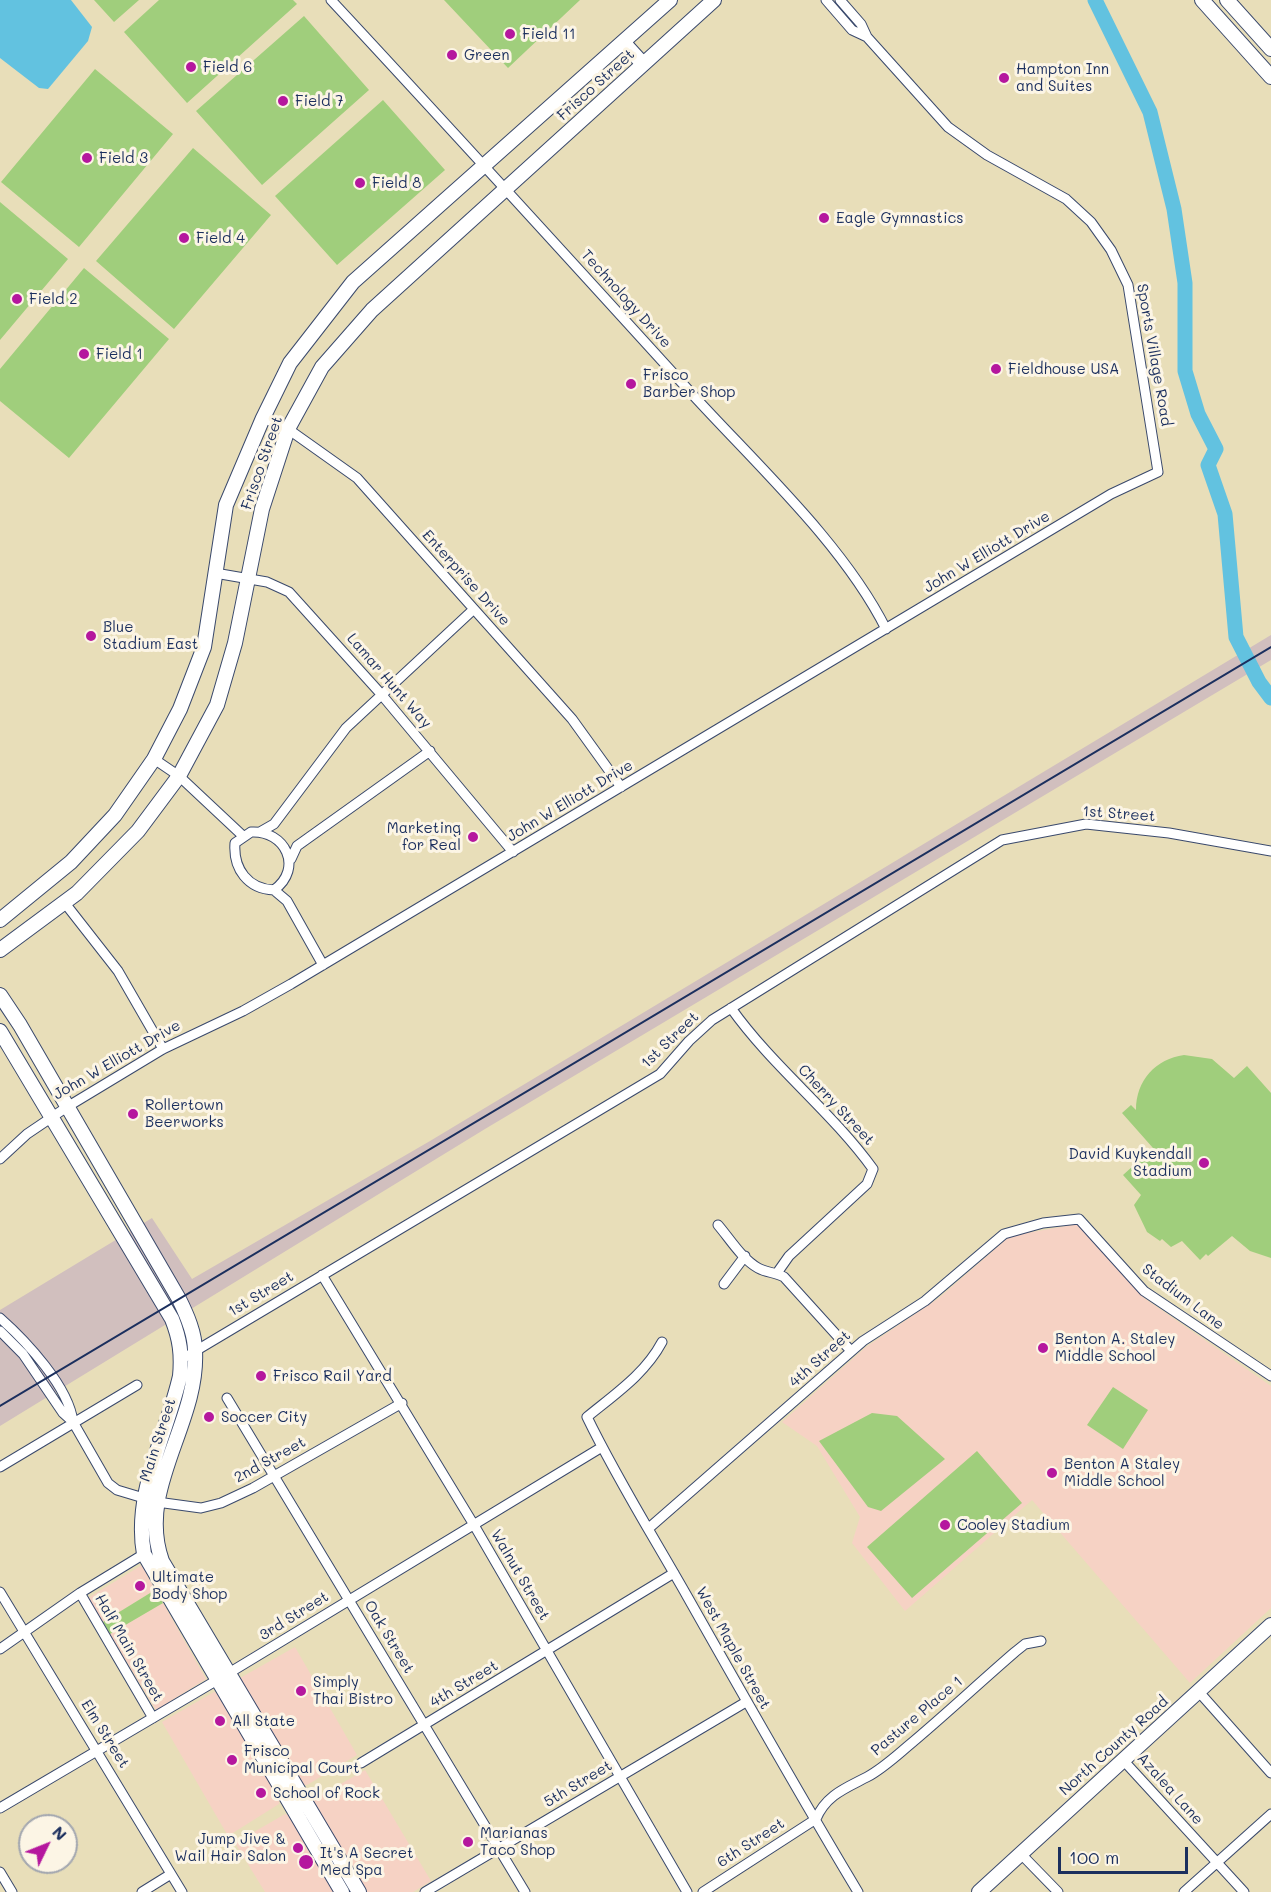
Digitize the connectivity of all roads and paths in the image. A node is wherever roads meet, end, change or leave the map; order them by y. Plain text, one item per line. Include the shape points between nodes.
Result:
1 (331, 0) edge
2 (670, 0) edge
3 (714, 0) edge
4 (826, 0) edge
5 (840, 0) edge
6 (1227, 0) edge
7 (1208, 2) edge
8 (867, 37) junction
9 (623, 42) junction
10 (1271, 49) edge
11 (643, 64) junction
12 (1271, 77) edge
13 (486, 166) junction
14 (506, 188) junction
15 (263, 418) junction
16 (288, 429) junction
17 (1158, 472) joint
18 (215, 573) junction
19 (247, 579) junction
20 (474, 609) junction
21 (886, 629) junction
22 (381, 694) junction
23 (430, 751) junction
24 (153, 759) junction
25 (179, 776) junction
26 (621, 787) junction
27 (225, 821) junction
28 (274, 824) junction
29 (260, 832) junction
30 (243, 836) junction
31 (273, 838) junction
32 (236, 843) junction
33 (281, 844) junction
34 (297, 846) junction
35 (1271, 851) edge
36 (513, 852) junction
37 (291, 859) junction
38 (285, 882) junction
39 (274, 890) junction
40 (287, 901) junction
41 (64, 902) junction
42 (0, 920) edge
43 (0, 950) edge
44 (323, 965) junction
45 (0, 995) edge
46 (731, 1008) junction
47 (0, 1031) edge
48 (163, 1049) junction
49 (67, 1107) junction
50 (52, 1116) junction
51 (0, 1159) edge
52 (718, 1225) dead end
53 (1021, 1228) joint
54 (745, 1256) junction
55 (777, 1273) junction
56 (322, 1275) junction
57 (724, 1284) dead end
58 (0, 1318) edge
59 (0, 1331) edge
60 (662, 1342) dead end
61 (195, 1350) junction
62 (851, 1351) junction
63 (182, 1359) junction
64 (1271, 1376) edge
65 (137, 1385) dead end
66 (226, 1398) dead end
67 (402, 1403) junction
68 (73, 1422) junction
69 (602, 1447) junction
70 (0, 1467) edge
71 (273, 1477) junction
72 (150, 1501) junction
73 (474, 1525) junction
74 (649, 1528) junction
75 (144, 1554) junction
76 (674, 1573) junction
77 (0, 1592) edge
78 (80, 1593) junction
79 (349, 1599) junction
80 (1271, 1625) edge
81 (25, 1634) junction
82 (1041, 1641) dead end
83 (0, 1649) edge
84 (547, 1651) junction
85 (223, 1677) junction
86 (1199, 1692) junction
87 (746, 1702) junction
88 (153, 1718) junction
89 (424, 1725) junction
90 (98, 1750) junction
91 (1123, 1760) junction
92 (361, 1763) dead end
93 (1271, 1773) edge
94 (620, 1776) junction
95 (0, 1808) edge
96 (1271, 1814) edge
97 (816, 1819) junction
98 (499, 1848) junction
99 (1021, 1854) junction
100 (1217, 1863) junction
101 (0, 1872) edge
102 (171, 1874) junction
103 (12, 1892) edge
104 (142, 1892) edge
105 (182, 1892) edge
106 (342, 1892) edge
107 (359, 1892) edge
108 (425, 1892) edge
109 (525, 1892) edge
110 (687, 1892) edge
111 (703, 1892) edge
112 (858, 1892) edge
113 (979, 1892) edge
114 (1058, 1892) edge
115 (1185, 1892) edge
116 (1244, 1892) edge

1 - 13 street, Technology Drive
2 - 9 street, Frisco Street
3 - 11 street, Frisco Street
4 - 8 street, Sports Village Road via 852,30
5 - 8 street, Sports Village Road
6 - 10 street
7 - 12 street
8 - 17 street, Sports Village Road via 948,127 987,155 1066,199 1091,222 1111,250 1128,285
9 - 11 street
9 - 13 street, Frisco Street
11 - 14 street, Frisco Street
13 - 14 street, Technology Drive
13 - 15 street, Frisco Street via 353,282 290,363
14 - 16 street, Frisco Street via 372,310 322,367
14 - 21 street, Technology Drive via 803,515 874,605
15 - 16 street, Enterprise Drive
15 - 18 street, Frisco Street via 226,505
16 - 19 street, Frisco Street via 262,509
16 - 20 street, Enterprise Drive via 357,478
17 - 21 street, John W Elliott Drive via 1111,494
18 - 19 street, Lamar Hunt Way
18 - 24 street, Frisco Street via 204,646 180,709
19 - 22 street, Lamar Hunt Way via 267,582 289,592
19 - 25 street, Frisco Street via 235,643 217,705
20 - 22 street
20 - 26 street, Enterprise Drive via 572,719
21 - 26 street, John W Elliott Drive
22 - 23 street, Lamar Hunt Way
22 - 28 street via 346,728
23 - 34 street
23 - 36 street, Lamar Hunt Way
24 - 25 street
24 - 42 street, Frisco Street via 115,816 71,862
25 - 27 street
25 - 41 street, Frisco Street via 138,831
26 - 36 street, John W Elliott Drive
27 - 30 street
27 - 32 street
28 - 29 street
28 - 31 street
29 - 30 street
29 - 31 street
30 - 32 street
31 - 33 street
32 - 39 street via 234,855 244,878 263,890
33 - 34 street
33 - 37 street
34 - 37 street
35 - 46 street, 1st Street via 1179,834 1086,824 1002,840
36 - 44 street, John W Elliott Drive
37 - 38 street via 291,871
38 - 39 street
38 - 40 street
39 - 40 street
40 - 44 street
41 - 43 street, Frisco Street
41 - 48 street via 118,971
44 - 48 street, John W Elliott Drive via 243,1011
45 - 49 street, Main Street
46 - 55 street, Cherry Street via 766,1054 855,1144 873,1169 867,1184 789,1256
46 - 56 street, 1st Street via 689,1041 660,1074
47 - 50 street, Main Street
48 - 49 street, John W Elliott Drive
49 - 50 street, John W Elliott Drive
49 - 61 street, Main Street via 179,1299
50 - 51 street, John W Elliott Drive
50 - 63 street, Main Street via 172,1319
52 - 54 street
53 - 62 street, 4th Street via 1004,1234 925,1301
53 - 64 street, Stadium Lane via 1079,1219 1144,1291
54 - 55 street via 767,1273
54 - 57 street
55 - 62 street
56 - 61 street, 1st Street
56 - 67 street, Walnut Street
58 - 68 street via 31,1348 51,1376 72,1410
59 - 68 street via 23,1354
60 - 69 street, West Maple Street via 638,1375 587,1417
61 - 63 street, 1st Street
61 - 72 street, Main Street via 194,1380
62 - 74 street, 4th Street
63 - 72 street, Main Street
65 - 68 street
66 - 71 street, Oak Street
67 - 71 street, 2nd Street
67 - 73 street, Walnut Street
68 - 70 street
68 - 72 street, 2nd Street via 108,1483
69 - 73 street, 3rd Street
69 - 74 street, West Maple Street
71 - 72 street, 2nd Street via 221,1503 201,1508
71 - 79 street, Oak Street
72 - 75 street, Main Street via 141,1529
72 - 85 street, Main Street via 162,1561
73 - 79 street, 3rd Street
73 - 84 street, Walnut Street
74 - 76 street, West Maple Street
75 - 78 street
75 - 85 street, Main Street
76 - 84 street, 4th Street
76 - 87 street, West Maple Street
77 - 81 street, Elm Street
78 - 81 street
78 - 88 street, Half Main Street
79 - 85 street, 3rd Street
79 - 89 street, Oak Street
80 - 86 street, North County Road
81 - 83 street
81 - 90 street, Elm Street
82 - 97 street, Pasture Place 1 via 1025,1644 907,1747 867,1777 846,1785 821,1807
84 - 89 street, 4th Street
84 - 94 street, Walnut Street
85 - 88 street, 3rd Street
85 - 106 street, Main Street
85 - 107 street, Main Street
86 - 91 street, North County Road
86 - 93 street
87 - 94 street, 5th Street
87 - 97 street, West Maple Street
88 - 90 street, 3rd Street
89 - 92 street, 4th Street
89 - 98 street, Oak Street
90 - 95 street, 3rd Street
90 - 102 street, Elm Street
91 - 99 street, North County Road
91 - 100 street, Azalea Lane
94 - 98 street, 5th Street
94 - 110 street, Walnut Street
96 - 100 street
97 - 111 street, 6th Street
97 - 112 street, West Maple Street
98 - 108 street, 5th Street
98 - 109 street, Oak Street
99 - 113 street, North County Road
99 - 114 street
100 - 115 street
100 - 116 street, Azalea Lane
101 - 103 street
102 - 104 street
102 - 105 street, Elm Street

